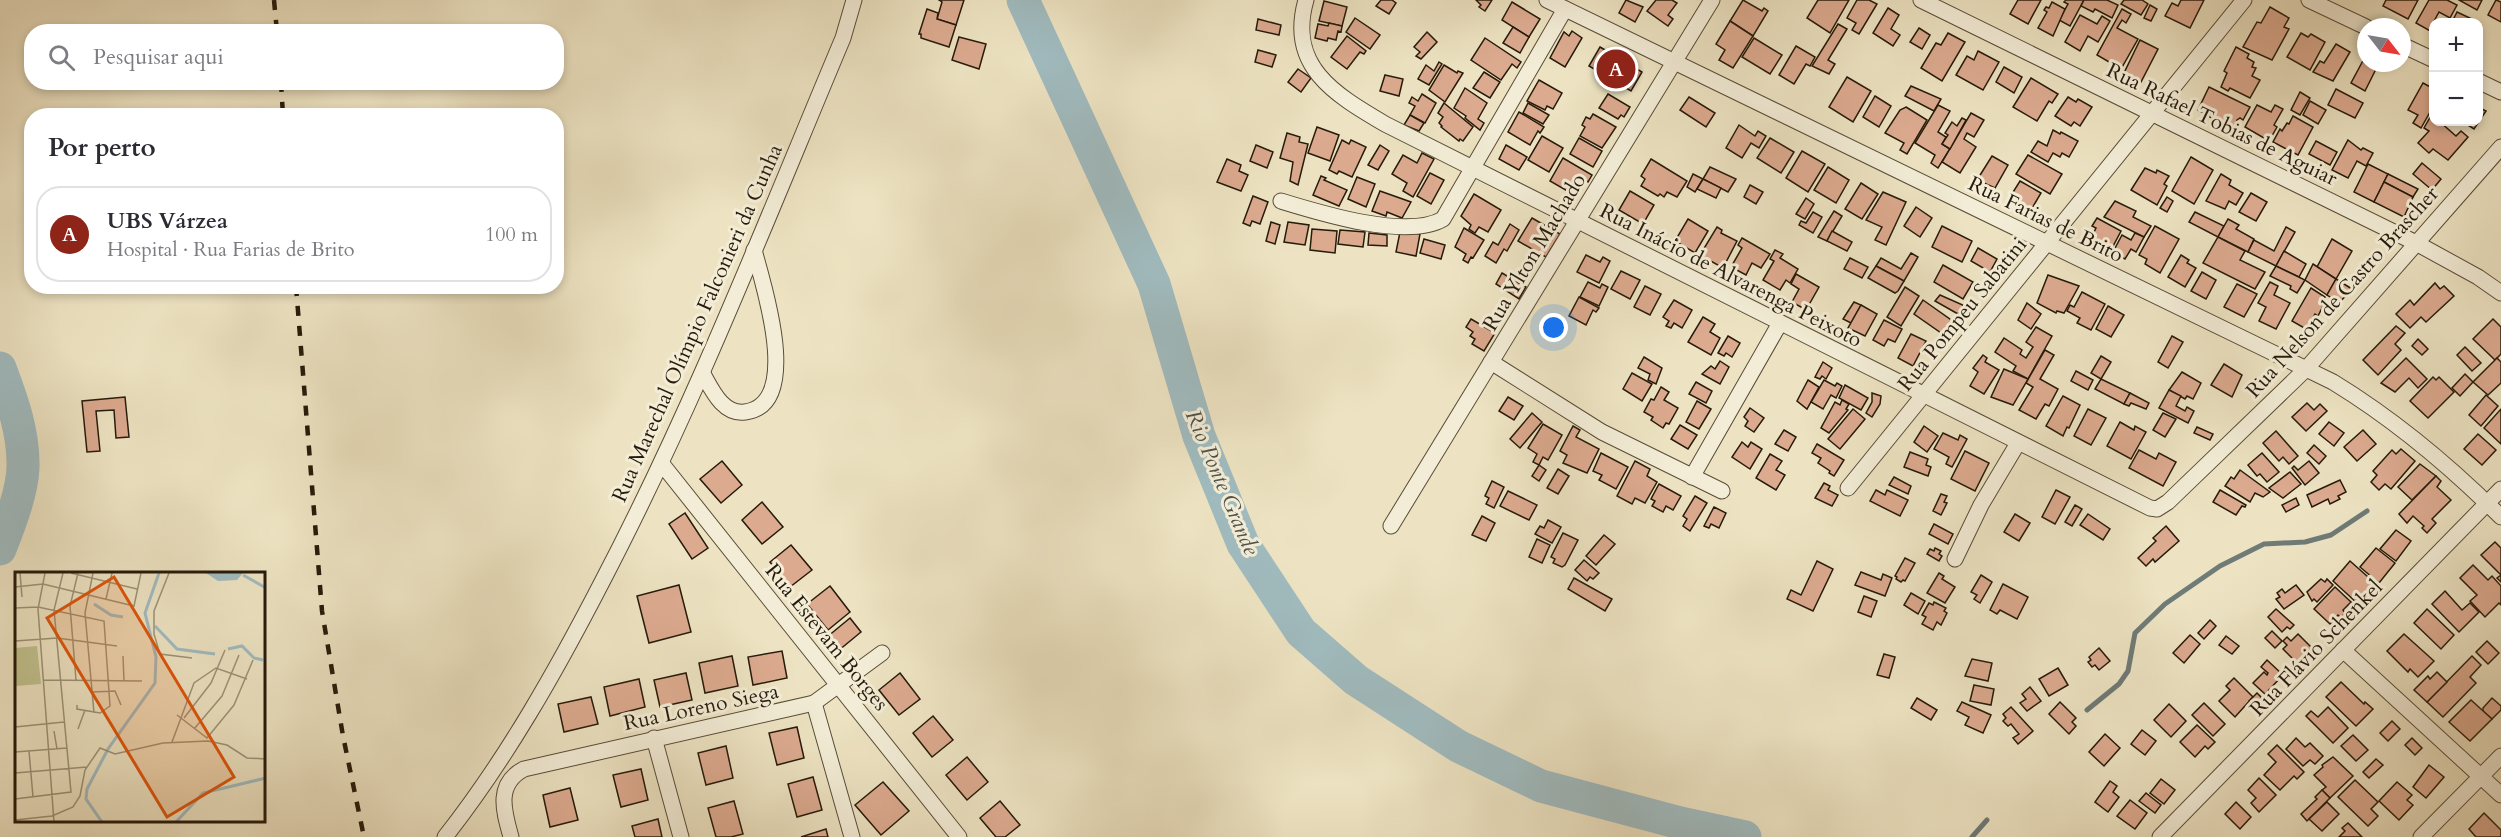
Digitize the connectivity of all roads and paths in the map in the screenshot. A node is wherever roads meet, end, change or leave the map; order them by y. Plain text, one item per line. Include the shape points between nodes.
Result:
1 (854, 0) edge
2 (1306, 0) edge
3 (1547, 0) edge
4 (1712, 0) edge
5 (1921, 0) edge
6 (2244, 0) edge
7 (2309, 0) edge
8 (1565, 9) junction
9 (2357, 23) edge
10 (2411, 49) edge
11 (2429, 58) edge
12 (1674, 62) junction
13 (2483, 83) edge
14 (2501, 92) edge
15 (2153, 114) junction
16 (2501, 147) edge
17 (1473, 169) junction
18 (1281, 201) dead end
19 (1577, 221) junction
20 (2047, 243) junction
21 (2416, 243) junction
22 (754, 250) junction
23 (2501, 293) edge
24 (1780, 323) junction
25 (1491, 362) junction
26 (2306, 369) junction
27 (703, 374) junction
28 (1923, 395) junction
29 (2018, 443) junction
30 (662, 464) junction
31 (1692, 477) junction
32 (1848, 488) dead end
33 (2501, 489) edge
34 (1722, 491) dead end
35 (2487, 503) junction
36 (2157, 509) joint
37 (2501, 517) edge
38 (1391, 526) dead end
39 (1955, 559) dead end
40 (2343, 650) junction
41 (882, 653) dead end
42 (838, 686) junction
43 (814, 703) junction
44 (654, 738) junction
45 (2501, 756) edge
46 (2481, 776) junction
47 (2501, 795) edge
48 (446, 837) edge
49 (511, 837) edge
50 (681, 837) edge
51 (852, 837) edge
52 (959, 837) edge
53 (2160, 837) edge
54 (2421, 837) edge

1 - 22 street, Rua Marechal Olímpio Falconieri da Cunha via 843,38
2 - 17 street, Rua Inácio de Alvarenga Peixoto via 1301,23 1304,53 1333,90 1354,106
3 - 8 street, Rua Farias de Brito
4 - 12 street, Rua Ylton Machado
5 - 15 street, Rua Rafael Tobias de Aguiar
6 - 15 street, Rua Pompeu Sabatini
7 - 9 street
8 - 12 street, Rua Farias de Brito
8 - 17 street
10 - 11 street
12 - 19 street, Rua Ylton Machado
12 - 20 street, Rua Farias de Brito
13 - 14 street
15 - 20 street, Rua Pompeu Sabatini
15 - 21 street, Rua Rafael Tobias de Aguiar
16 - 21 street, Rua Nelson de Castro Brascher
17 - 18 street via 1443,219 1434,224 1361,222
17 - 19 street, Rua Inácio de Alvarenga Peixoto
19 - 24 street, Rua Inácio de Alvarenga Peixoto
19 - 25 street, Rua Ylton Machado
20 - 26 street, Rua Farias de Brito
20 - 28 street, Rua Pompeu Sabatini
21 - 23 street, Rua Rafael Tobias de Aguiar
21 - 26 street, Rua Nelson de Castro Brascher
22 - 27 street, Rua Marechal Olímpio Falconieri da Cunha
22 - 27 street via 775,340 772,391 764,404 740,412 727,408
24 - 28 street, Rua Inácio de Alvarenga Peixoto
24 - 31 street
25 - 31 street via 1593,427
25 - 38 street, Rua Ylton Machado
26 - 35 street, Rua Farias de Brito via 2389,418
26 - 36 street, Rua Nelson de Castro Brascher via 2169,502
27 - 30 street, Rua Marechal Olímpio Falconieri da Cunha
28 - 29 street, Rua Inácio de Alvarenga Peixoto
28 - 32 street, Rua Pompeu Sabatini
29 - 36 street, Rua Inácio de Alvarenga Peixoto via 2143,506
29 - 39 street
30 - 42 street, Rua Estevam Borges
30 - 48 street, Rua Marechal Olímpio Falconieri da Cunha via 580,625 521,729
31 - 34 street
33 - 35 street, Rua Flávio Schenkel
35 - 37 street, Rua Farias de Brito
35 - 40 street, Rua Flávio Schenkel
40 - 46 street
40 - 53 street, Rua Flávio Schenkel
41 - 42 street, Rua Loreno Siega
42 - 43 street, Rua Loreno Siega
42 - 52 street, Rua Estevam Borges
43 - 44 street, Rua Loreno Siega
43 - 51 street
44 - 49 street, Rua Loreno Siega via 535,765 515,774 504,794 503,807
44 - 50 street
45 - 46 street
46 - 47 street
46 - 54 street

